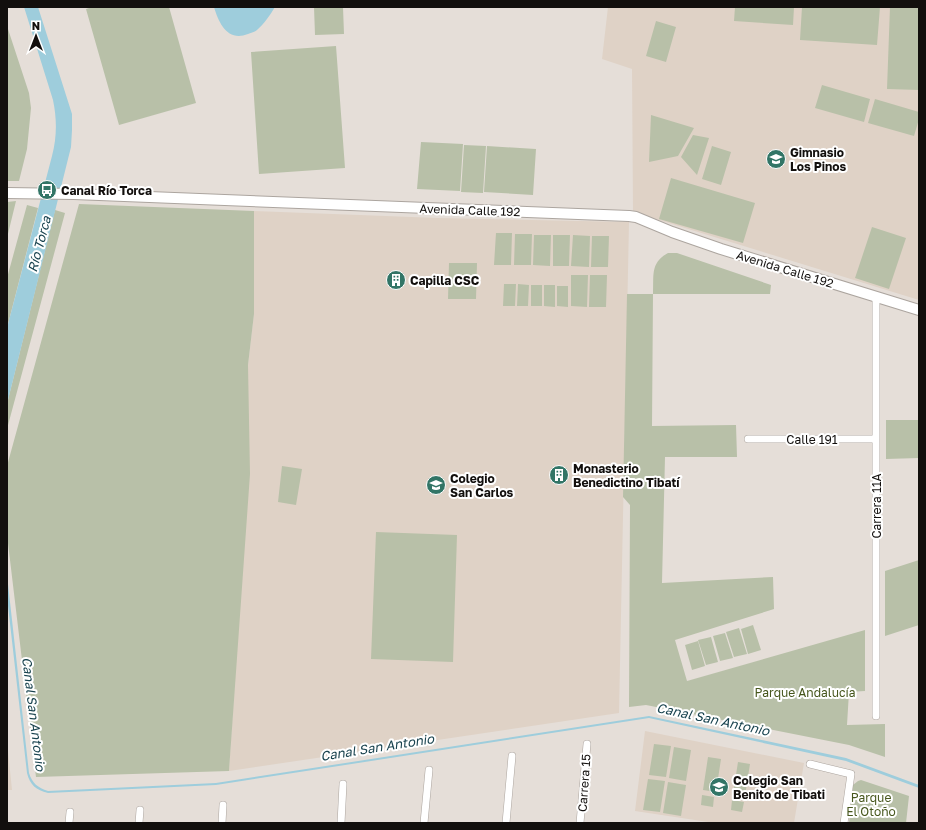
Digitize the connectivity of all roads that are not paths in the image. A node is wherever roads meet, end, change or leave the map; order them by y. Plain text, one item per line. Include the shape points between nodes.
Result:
1 (7, 193) edge
2 (876, 296) junction
3 (919, 310) edge
4 (748, 439) dead end
5 (876, 439) junction
6 (876, 716) dead end
7 (586, 744) dead end
8 (512, 756) dead end
9 (810, 764) dead end
10 (429, 770) dead end
11 (343, 784) dead end
12 (223, 805) dead end
13 (140, 810) dead end
14 (70, 812) dead end
15 (69, 823) edge
16 (139, 823) edge
17 (222, 823) edge
18 (341, 823) edge
19 (424, 823) edge
20 (506, 823) edge
21 (580, 823) edge
22 (844, 823) edge

1 - 2 main road, Avenida Calle 192 via 629,216 721,249
2 - 3 main road, Avenida Calle 192
2 - 5 street, Carrera 11A
4 - 5 street, Calle 191
5 - 6 street, Carrera 11A
7 - 21 street, Carrera 15
8 - 20 street
9 - 22 street via 851,774
10 - 19 street
11 - 18 street
12 - 17 street
13 - 16 street
14 - 15 street

